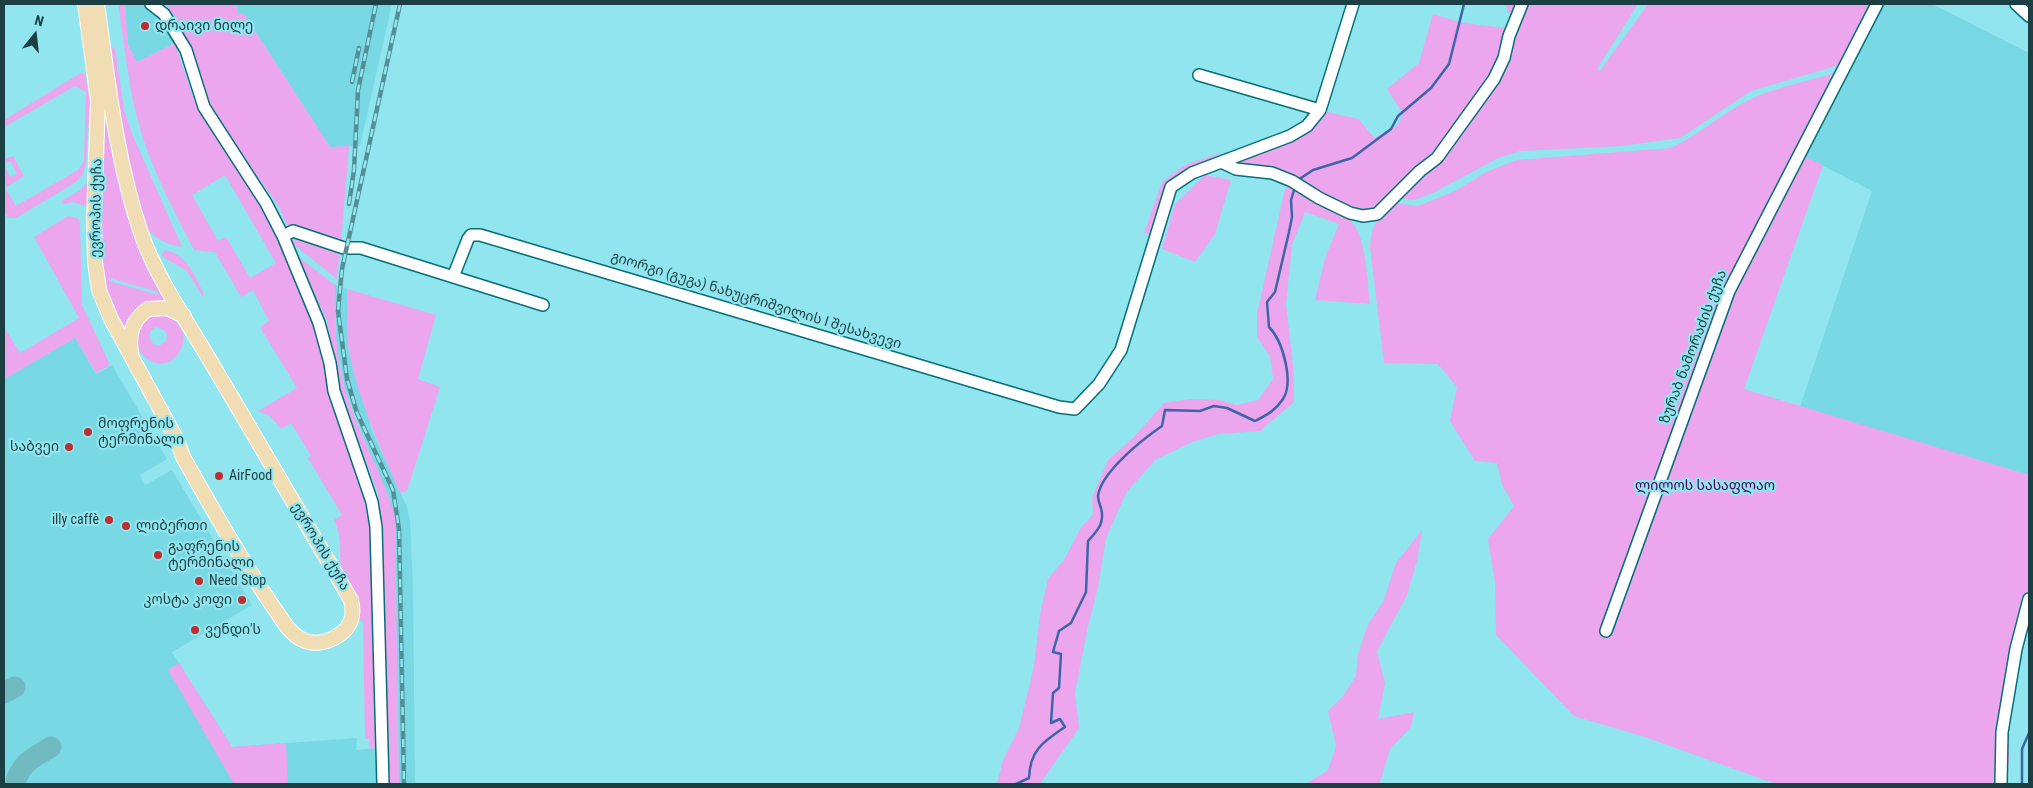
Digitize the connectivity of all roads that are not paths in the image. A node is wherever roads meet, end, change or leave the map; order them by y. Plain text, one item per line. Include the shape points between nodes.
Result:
1 (85, 4) edge
2 (97, 4) edge
3 (151, 4) edge
4 (1353, 4) edge
5 (1522, 4) edge
6 (1877, 4) edge
7 (2016, 4) edge
8 (2029, 16) edge
9 (1200, 75) dead end
10 (1320, 110) junction
11 (1221, 162) junction
12 (283, 236) junction
13 (453, 277) junction
14 (543, 304) dead end
15 (184, 317) junction
16 (133, 359) junction
17 (2029, 599) edge
18 (1606, 631) dead end
19 (383, 784) edge
20 (2001, 784) edge

1 - 16 main road, ევროპის ქუჩა via 98,100 95,262 99,290
2 - 15 main road, ევროპის ქუჩა via 129,197 151,256
3 - 12 street via 164,14 186,50 204,107 266,203
4 - 10 street
5 - 11 street via 1504,58 1489,85 1437,158 1377,214 1363,216 1350,213 1272,173 1236,169
6 - 18 street, ზურაბ ნამორაძის ქუჩა via 1729,291
7 - 8 street
9 - 10 street
10 - 11 street via 1308,126 1290,136
11 - 13 street, გიორგი (გუგა) ნახუცრიშვილის I შესახვევი via 1192,173 1172,188 1121,350 1099,384 1075,409 1059,407 480,236 471,235 468,239
12 - 13 street via 293,231
12 - 19 street via 319,324 334,392 372,502 376,527
13 - 14 street
15 - 16 main road via 158,307 140,315 131,330 129,342
15 - 16 main road, ევროპის ქუჩა via 351,600 354,611 350,622 338,636 328,641 306,641 285,624 183,457
17 - 20 street via 2016,649 2002,732

